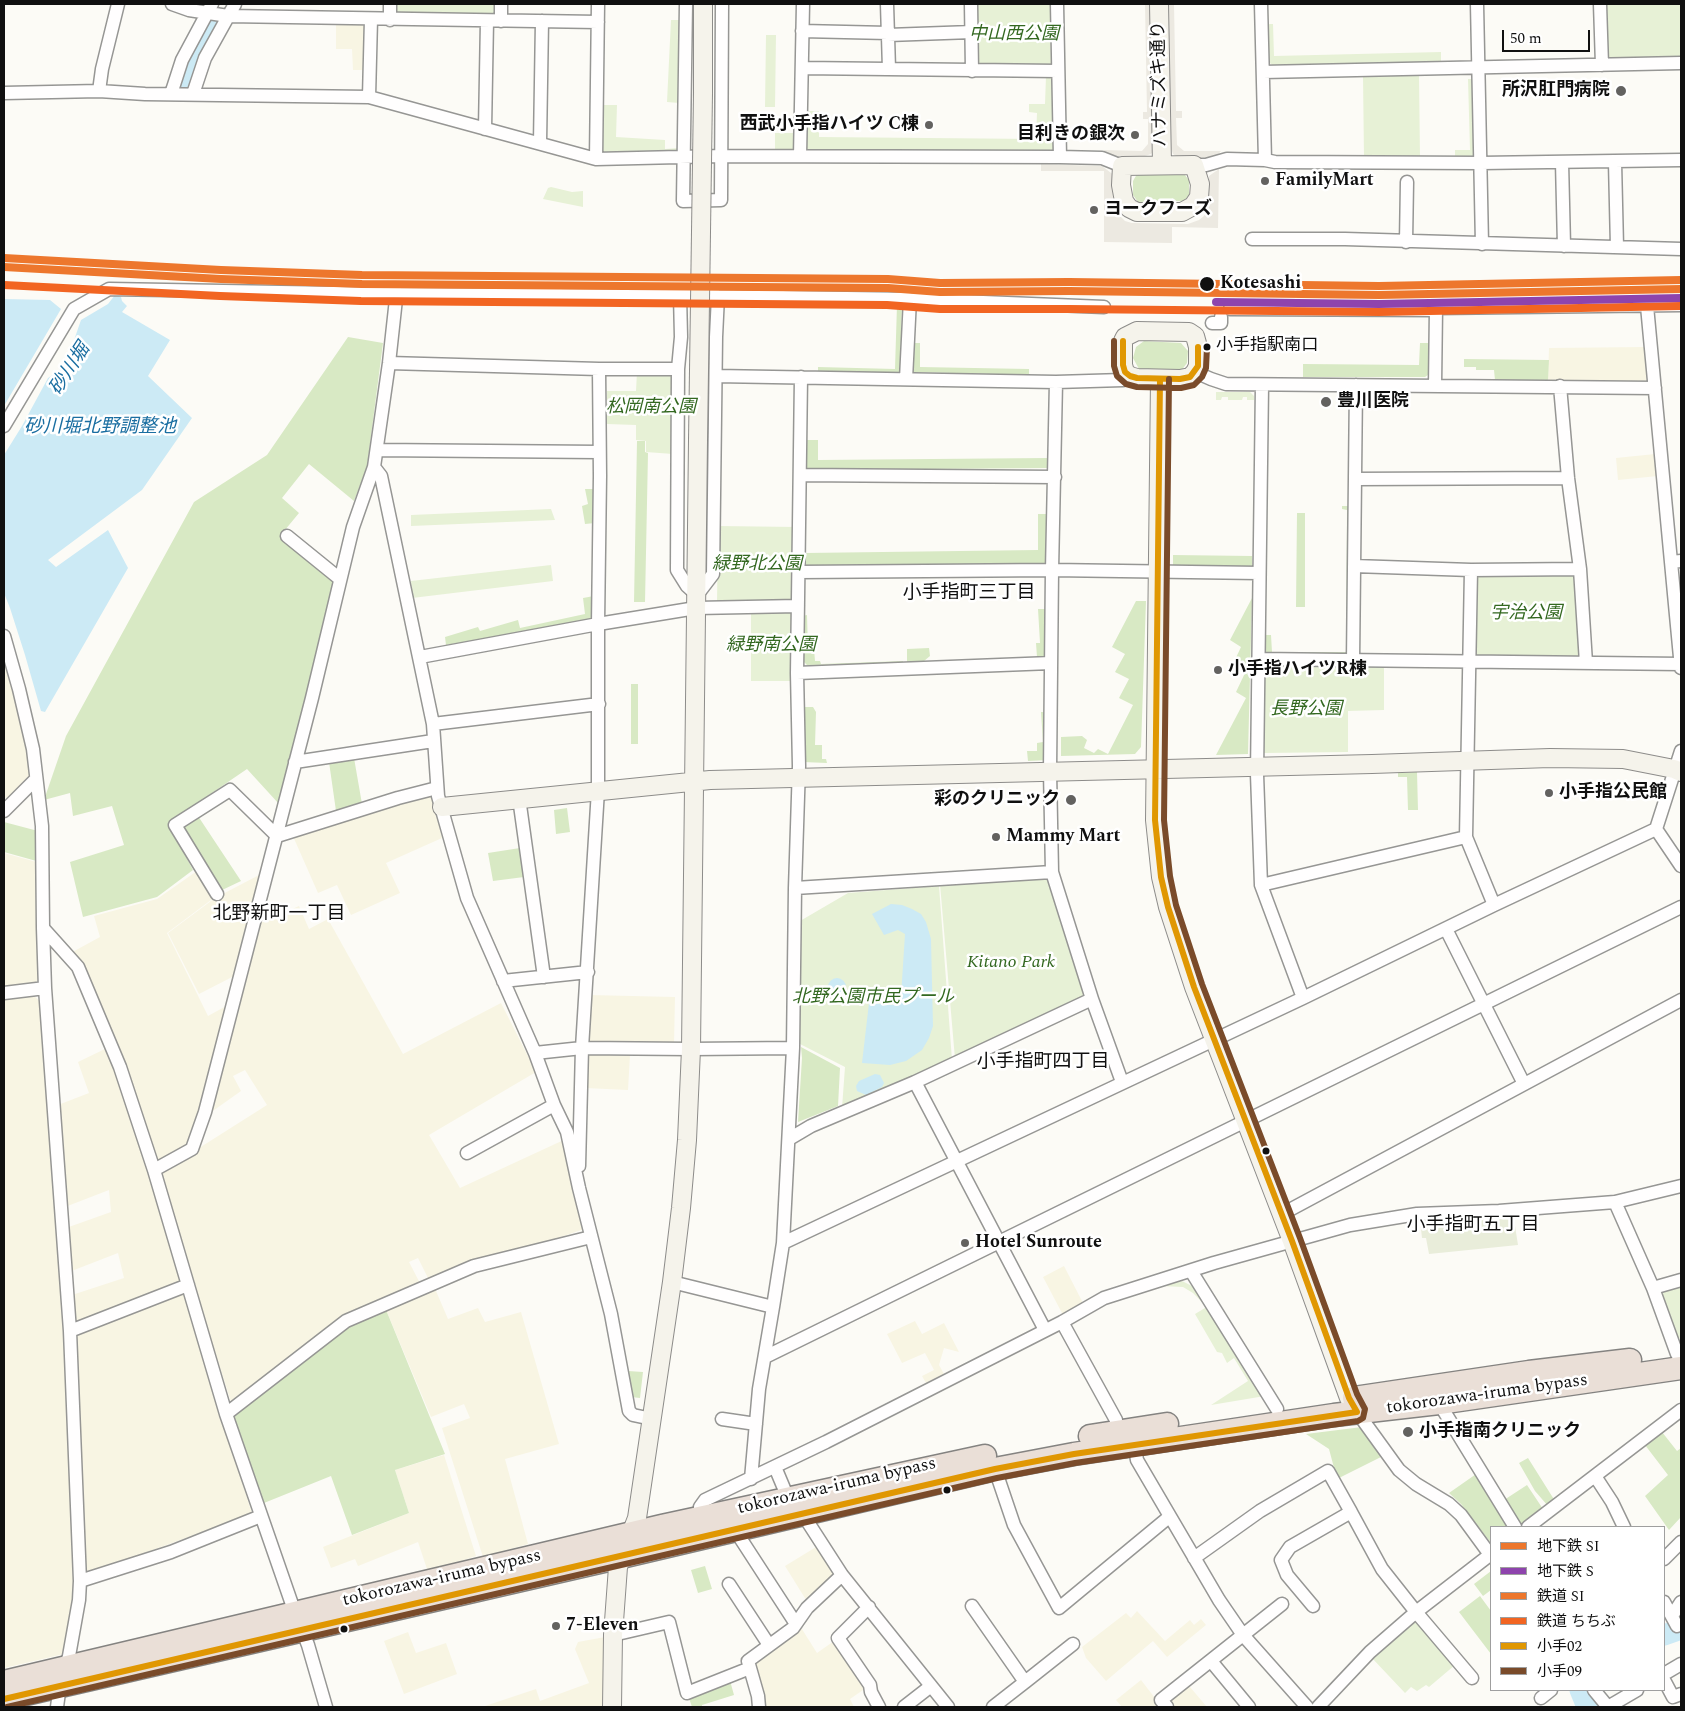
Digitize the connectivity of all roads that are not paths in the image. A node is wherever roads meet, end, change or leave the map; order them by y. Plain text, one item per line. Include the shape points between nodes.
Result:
1 (118, 4) edge
2 (172, 4) edge
3 (235, 4) edge
4 (390, 4) edge
5 (501, 4) edge
6 (598, 4) edge
7 (686, 4) edge
8 (703, 4) edge
9 (722, 4) edge
10 (803, 4) edge
11 (887, 4) edge
12 (971, 4) edge
13 (1057, 4) edge
14 (1159, 4) edge
15 (1261, 4) edge
16 (1477, 4) edge
17 (1600, 4) edge
18 (209, 9) edge
19 (228, 16) junction
20 (371, 19) junction
21 (390, 20) junction
22 (488, 21) junction
23 (501, 21) junction
24 (542, 21) junction
25 (598, 22) junction
26 (802, 31) junction
27 (972, 32) junction
28 (888, 34) junction
29 (1681, 63) edge
30 (1602, 65) junction
31 (802, 68) junction
32 (1478, 68) junction
33 (889, 69) junction
34 (972, 71) junction
35 (1058, 71) junction
36 (1263, 72) junction
37 (99, 91) junction
38 (4, 93) edge
39 (171, 94) junction
40 (192, 94) junction
41 (370, 97) junction
42 (486, 129) junction
43 (540, 143) junction
44 (684, 156) junction
45 (720, 156) junction
46 (800, 156) junction
47 (1060, 157) junction
48 (596, 159) junction
49 (1265, 160) junction
50 (1681, 160) edge
51 (1562, 162) junction
52 (1615, 162) junction
53 (1481, 163) junction
54 (1162, 165) junction
55 (1194, 165) junction
56 (1122, 166) junction
57 (1407, 182) dead end
58 (1252, 239) dead end
59 (1406, 242) junction
60 (1482, 244) junction
61 (1564, 246) junction
62 (1618, 246) junction
63 (1681, 249) edge
64 (395, 294) junction
65 (680, 295) junction
66 (718, 296) junction
67 (910, 299) junction
68 (1681, 305) edge
69 (1647, 306) junction
70 (1104, 307) dead end
71 (1436, 310) junction
72 (1221, 316) dead end
73 (389, 363) junction
74 (599, 369) junction
75 (678, 370) junction
76 (1196, 372) junction
77 (716, 376) junction
78 (1130, 376) junction
79 (801, 378) junction
80 (906, 379) junction
81 (1160, 379) junction
82 (1056, 382) junction
83 (1262, 385) junction
84 (1356, 385) junction
85 (1435, 386) junction
86 (1560, 386) junction
87 (1655, 388) junction
88 (4, 426) edge
89 (376, 450) junction
90 (599, 452) junction
91 (374, 467) junction
92 (800, 476) junction
93 (1054, 477) junction
94 (1568, 478) junction
95 (1355, 479) junction
96 (288, 536) dead end
97 (1676, 561) edge
98 (1354, 566) junction
99 (1580, 569) junction
100 (1052, 570) junction
101 (1471, 570) junction
102 (799, 572) junction
103 (1157, 572) junction
104 (1259, 573) junction
105 (340, 579) junction
106 (697, 601) junction
107 (798, 606) junction
108 (598, 624) junction
109 (4, 636) edge
110 (420, 657) junction
111 (1258, 659) junction
112 (1353, 661) junction
113 (1051, 663) junction
114 (1470, 663) junction
115 (1586, 663) junction
116 (1681, 666) edge
117 (798, 674) junction
118 (599, 704) junction
119 (433, 724) junction
120 (434, 741) junction
121 (1681, 751) edge
122 (1468, 760) junction
123 (295, 762) junction
124 (1258, 766) junction
125 (1155, 769) junction
126 (1678, 770) edge
127 (1050, 771) junction
128 (798, 778) junction
129 (36, 779) junction
130 (694, 781) junction
131 (437, 788) junction
132 (598, 790) junction
133 (518, 798) junction
134 (442, 807) junction
135 (4, 811) edge
136 (1656, 829) junction
137 (277, 836) junction
138 (1466, 838) junction
139 (1681, 866) edge
140 (1052, 872) junction
141 (1261, 885) junction
142 (795, 888) junction
143 (217, 894) dead end
144 (1494, 905) junction
145 (1681, 907) edge
146 (43, 928) junction
147 (1446, 929) junction
148 (588, 972) junction
149 (544, 976) junction
150 (503, 981) junction
151 (45, 988) junction
152 (4, 993) edge
153 (1092, 998) junction
154 (1303, 998) junction
155 (1681, 1000) edge
156 (1484, 1004) junction
157 (1214, 1039) junction
158 (582, 1048) junction
159 (793, 1048) junction
160 (691, 1049) junction
161 (535, 1053) junction
162 (915, 1082) junction
163 (1122, 1082) junction
164 (1524, 1084) junction
165 (554, 1105) junction
166 (1246, 1122) junction
167 (789, 1140) junction
168 (467, 1153) dead end
169 (956, 1161) junction
170 (154, 1170) junction
171 (1681, 1186) edge
172 (579, 1188) junction
173 (1615, 1202) junction
174 (1282, 1214) junction
175 (591, 1237) junction
176 (1292, 1241) junction
177 (783, 1243) junction
178 (1000, 1243) junction
179 (1191, 1271) junction
180 (1681, 1280) edge
181 (672, 1282) junction
182 (188, 1285) junction
183 (1653, 1288) junction
184 (773, 1307) junction
185 (1062, 1322) junction
186 (1045, 1330) junction
187 (70, 1331) junction
188 (765, 1357) junction
189 (1680, 1358) edge
190 (1439, 1403) junction
191 (1353, 1405) junction
192 (1277, 1409) junction
193 (1681, 1410) edge
194 (226, 1414) junction
195 (652, 1419) junction
196 (722, 1419) dead end
197 (1116, 1420) dead end
198 (756, 1424) junction
199 (1131, 1445) junction
200 (776, 1467) junction
201 (995, 1468) junction
202 (1595, 1476) junction
203 (751, 1478) junction
204 (795, 1505) junction
205 (700, 1507) dead end
206 (1351, 1512) junction
207 (260, 1516) junction
208 (1170, 1517) junction
209 (1514, 1526) edge
210 (1529, 1526) edge
211 (1624, 1526) edge
212 (735, 1530) junction
213 (630, 1534) junction
214 (1681, 1542) edge
215 (1490, 1554) edge
216 (1490, 1556) edge
217 (621, 1557) junction
218 (1194, 1558) junction
219 (1665, 1558) edge
220 (842, 1575) junction
221 (80, 1581) junction
222 (729, 1584) dead end
223 (1681, 1602) edge
224 (1282, 1604) dead end
225 (1665, 1604) edge
226 (972, 1606) dead end
227 (1313, 1606) dead end
228 (869, 1608) junction
229 (1416, 1612) junction
230 (298, 1621) junction
231 (796, 1624) junction
232 (613, 1635) junction
233 (1243, 1635) junction
234 (1073, 1644) dead end
235 (769, 1646) junction
236 (1211, 1661) junction
237 (1681, 1664) edge
238 (750, 1668) junction
239 (1665, 1673) edge
240 (64, 1676) junction
241 (1472, 1678) dead end
242 (4, 1682) edge
243 (1025, 1682) junction
244 (1665, 1682) edge
245 (931, 1686) junction
246 (1595, 1691) edge
247 (1635, 1691) edge
248 (1681, 1694) edge
249 (4, 1699) edge
250 (57, 1707) edge
251 (326, 1707) edge
252 (612, 1707) edge
253 (758, 1707) edge
254 (879, 1707) edge
255 (904, 1707) edge
256 (948, 1707) edge
257 (993, 1707) edge
258 (1167, 1707) edge
259 (1249, 1707) edge
260 (1307, 1707) edge
261 (1318, 1707) edge
262 (1608, 1707) edge

1 - 37 street
2 - 18 street via 189,10
3 - 19 street
4 - 21 street
5 - 23 street
6 - 25 street
7 - 44 street
8 - 106 street, bridge
9 - 45 street
10 - 26 street
11 - 28 street
12 - 27 street
13 - 35 street
14 - 54 street, ハナミズキ通り
15 - 36 street
16 - 32 street
17 - 30 street
18 - 19 street
18 - 39 street via 182,60
19 - 20 street
19 - 40 street via 205,58
20 - 21 street
20 - 41 street
21 - 22 street
22 - 23 street
22 - 42 street
23 - 24 street
24 - 25 street
24 - 43 street
25 - 48 street
26 - 28 street
26 - 31 street
27 - 28 street
27 - 34 street
28 - 33 street
29 - 30 street
30 - 32 street
31 - 33 street
31 - 46 street
32 - 36 street
32 - 53 street
33 - 34 street
34 - 35 street
35 - 47 street
36 - 49 street
37 - 38 street
37 - 39 street
39 - 40 street
40 - 41 street
41 - 42 street
42 - 43 street
43 - 48 street
44 - 45 street
44 - 45 street via 683,201 721,200
44 - 48 street
45 - 46 street
46 - 47 street
47 - 56 street via 1102,158
49 - 53 street
49 - 55 street via 1227,159
50 - 52 street
51 - 52 street
51 - 53 street
51 - 61 street
52 - 62 street
53 - 60 street
54 - 55 street
54 - 56 street
55 - 56 street via 1200,184 1199,197 1194,206 1182,212 1137,212 1129,208 1121,185
57 - 59 street
58 - 59 street
59 - 60 street
60 - 61 street
61 - 62 street
62 - 63 street
64 - 65 street
64 - 73 street
64 - 88 street via 109,289 74,309
65 - 66 street
65 - 75 street
66 - 67 street
66 - 77 street
67 - 70 street
67 - 80 street
68 - 69 street
69 - 71 street
69 - 87 street
71 - 72 street
71 - 85 street
73 - 74 street
73 - 89 street
74 - 75 street
74 - 90 street
75 - 106 street via 677,570
76 - 78 street via 1198,347 1195,336 1189,332 1137,331 1123,341 1124,372
76 - 81 street via 1180,380
76 - 83 street via 1226,384
77 - 79 street
77 - 106 street via 712,574
78 - 81 street
78 - 82 street via 1123,380
79 - 80 street
79 - 92 street
80 - 82 street
81 - 103 street
82 - 93 street
83 - 84 street
83 - 104 street
84 - 85 street
84 - 95 street
85 - 86 street
86 - 87 street
86 - 94 street
87 - 97 street
89 - 90 street
89 - 91 street
90 - 108 street
91 - 105 street via 353,527
91 - 110 street via 381,476
92 - 93 street
92 - 102 street
93 - 100 street
94 - 95 street
94 - 99 street
95 - 98 street
96 - 105 street
97 - 116 street
98 - 101 street
98 - 112 street
99 - 101 street
99 - 115 street
100 - 102 street
100 - 103 street
100 - 113 street
101 - 114 street
102 - 107 street
103 - 104 street
103 - 125 street
104 - 111 street
105 - 123 street
106 - 107 street
106 - 108 street
106 - 130 street
107 - 117 street
108 - 110 street
108 - 118 street
109 - 129 street via 31,740
110 - 119 street
111 - 112 street
111 - 124 street
112 - 114 street
113 - 117 street
113 - 127 street
114 - 115 street
114 - 122 street
115 - 116 street
117 - 128 street
118 - 119 street
118 - 132 street
119 - 120 street
120 - 123 street
120 - 131 street
121 - 126 street
122 - 124 street
122 - 126 street via 1623,759
122 - 138 street
123 - 137 street
124 - 125 street
124 - 141 street
125 - 127 street
125 - 157 street via 1155,820 1162,885 1179,944
126 - 136 street
127 - 128 street
127 - 140 street
128 - 130 street
128 - 142 street
129 - 135 street
129 - 146 street via 42,826
130 - 132 street
130 - 160 street
131 - 134 street
131 - 137 street
132 - 133 street
132 - 148 street
133 - 134 street
133 - 149 street
134 - 150 street via 467,898
136 - 139 street
136 - 144 street
137 - 143 street via 230,790 175,825
137 - 170 street via 206,1112 192,1149
138 - 141 street
138 - 144 street
140 - 142 street
140 - 153 street
141 - 154 street
142 - 159 street
144 - 147 street
145 - 156 street
146 - 151 street
146 - 170 street via 78,967 120,1067
147 - 154 street
147 - 156 street
148 - 149 street
148 - 158 street
149 - 150 street
150 - 161 street
151 - 152 street
151 - 187 street
153 - 162 street
153 - 163 street
154 - 157 street
155 - 164 street
156 - 164 street
156 - 166 street
157 - 163 street
157 - 166 street
158 - 160 street
158 - 161 street
158 - 172 street
159 - 160 street
159 - 167 street
160 - 181 street via 687,1140
161 - 165 street
162 - 167 street via 811,1126
162 - 169 street
163 - 169 street
164 - 174 street
165 - 168 street
165 - 172 street via 567,1132
166 - 174 street
166 - 178 street
167 - 177 street
169 - 177 street
169 - 178 street
170 - 182 street
171 - 173 street
172 - 175 street
173 - 176 street via 1417,1214 1350,1225
173 - 183 street
174 - 176 street
175 - 194 street via 474,1266 346,1321
175 - 195 street via 611,1314 629,1411
176 - 179 street
176 - 191 street
177 - 184 street
178 - 186 street
178 - 188 street
179 - 185 street via 1104,1298
179 - 192 street
180 - 183 street
181 - 184 street
181 - 195 street
182 - 187 street
182 - 194 street
183 - 189 street
184 - 188 street
185 - 186 street
185 - 197 street
186 - 200 street
187 - 221 street
188 - 198 street
189 - 190 highway, tokorozawa-iruma bypass
189 - 191 highway, tokorozawa-iruma bypass via 1529,1372
190 - 191 highway, tokorozawa-iruma bypass
190 - 209 street
191 - 192 highway, tokorozawa-iruma bypass
191 - 199 highway, tokorozawa-iruma bypass
191 - 215 street via 1399,1470 1461,1515
192 - 204 highway, tokorozawa-iruma bypass via 1103,1434 947,1462
193 - 202 street
194 - 207 street
195 - 213 street via 637,1518
196 - 198 street
198 - 203 street
199 - 201 highway, tokorozawa-iruma bypass
199 - 208 street via 1136,1460
200 - 203 street
200 - 204 street
201 - 204 highway, tokorozawa-iruma bypass
201 - 208 street via 1014,1525 1059,1608
202 - 210 street
202 - 211 street
203 - 205 street via 705,1500
204 - 212 highway, tokorozawa-iruma bypass
204 - 213 highway, tokorozawa-iruma bypass
204 - 220 street
206 - 218 street via 1328,1470 1260,1511
206 - 227 street via 1290,1547 1281,1560 1287,1575
206 - 229 street via 1382,1569
207 - 221 street via 171,1552
207 - 230 street
208 - 218 street
212 - 217 highway, tokorozawa-iruma bypass
212 - 231 street
213 - 217 street
213 - 230 highway, tokorozawa-iruma bypass
214 - 219 street
216 - 229 street
217 - 230 highway, tokorozawa-iruma bypass
217 - 232 street
218 - 233 street
220 - 228 street
220 - 231 street via 807,1608
221 - 240 street
222 - 235 street
223 - 225 street via 1674,1621
224 - 233 street
226 - 243 street
228 - 245 street
228 - 254 street via 838,1638 870,1685
229 - 241 street
229 - 261 street via 1370,1652
230 - 240 highway, tokorozawa-iruma bypass
230 - 251 street
231 - 235 street
232 - 238 street via 669,1622 687,1693
232 - 252 street
233 - 236 street
233 - 260 street
234 - 243 street
235 - 238 street via 748,1660
236 - 258 street via 1162,1700
236 - 259 street
237 - 239 street
238 - 253 street
240 - 242 highway, tokorozawa-iruma bypass
240 - 249 highway, tokorozawa-iruma bypass
240 - 250 street
243 - 257 street
244 - 248 street via 1673,1697
245 - 255 street
245 - 256 street
246 - 262 street
247 - 262 street

